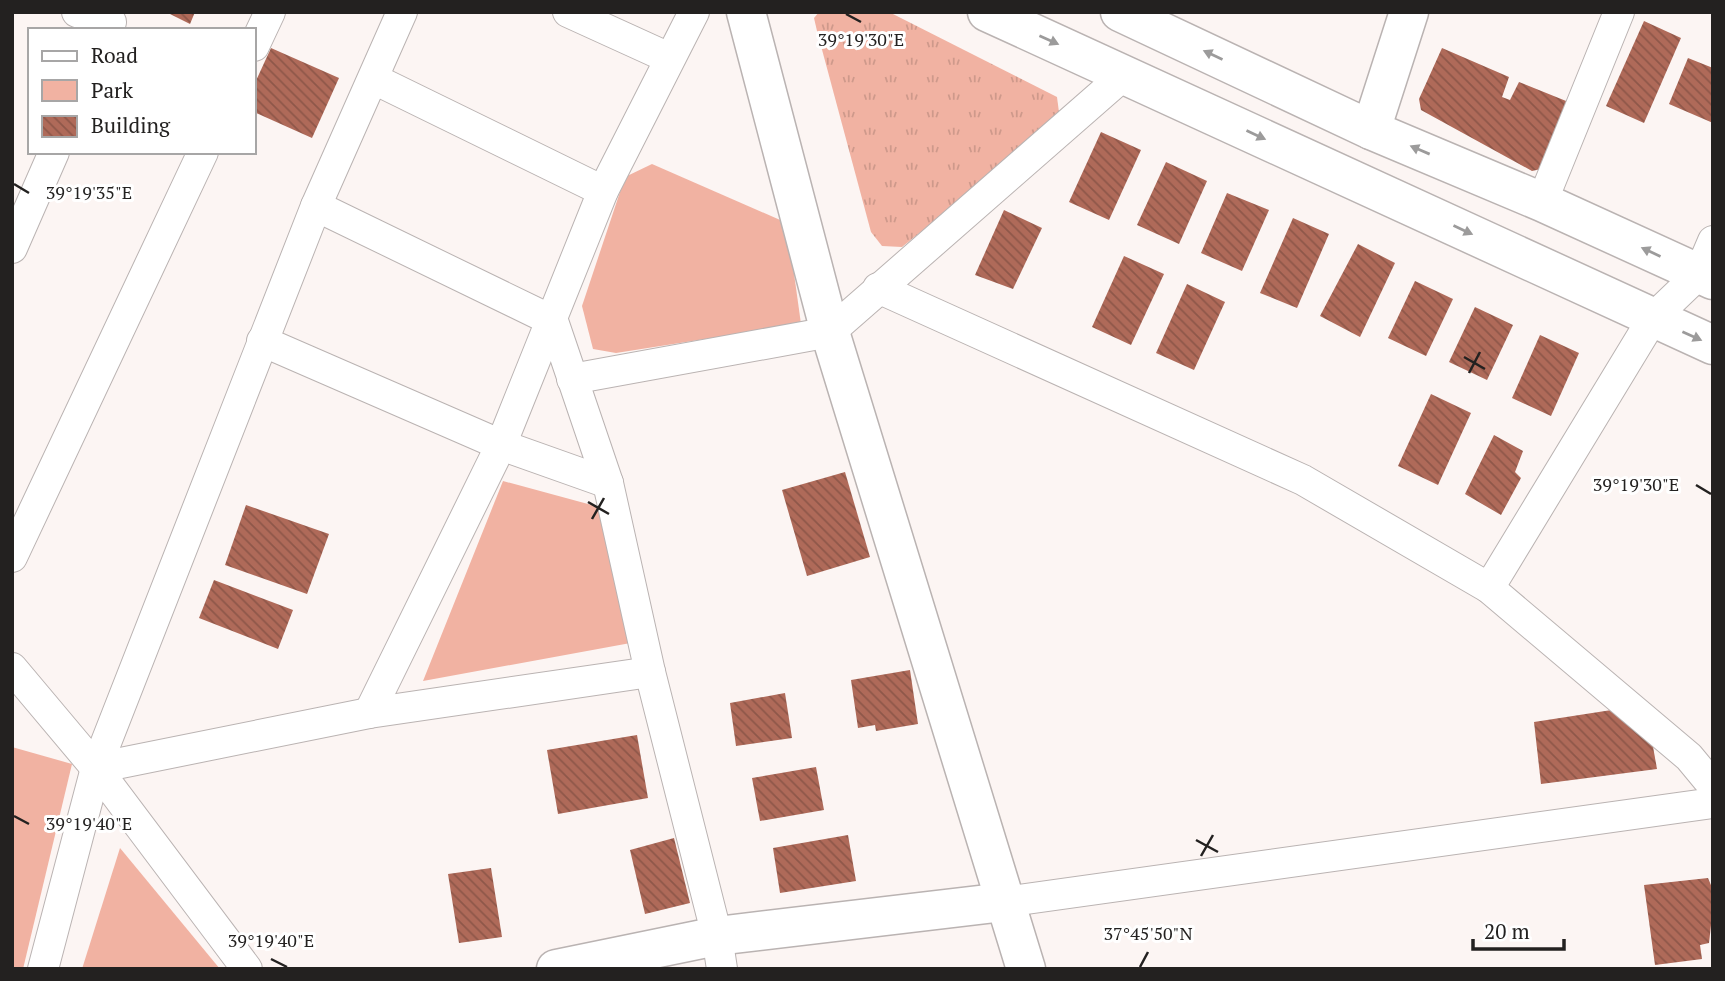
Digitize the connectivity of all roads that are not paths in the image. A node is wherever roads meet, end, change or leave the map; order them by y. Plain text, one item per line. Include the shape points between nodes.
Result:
1 (77, 12) edge
2 (270, 12) edge
3 (401, 12) edge
4 (568, 12) edge
5 (694, 12) edge
6 (746, 12) edge
7 (987, 12) edge
8 (1120, 12) edge
9 (1409, 12) edge
10 (1619, 12) edge
11 (1160, 20) edge
12 (111, 21) edge
13 (256, 42) edge
14 (669, 58) junction
15 (1125, 74) junction
16 (374, 79) junction
17 (1371, 130) junction
18 (53, 154) edge
19 (203, 154) edge
20 (603, 191) junction
21 (1542, 202) junction
22 (316, 206) junction
23 (14, 238) edge
24 (1708, 265) edge
25 (878, 288) junction
26 (1653, 318) junction
27 (553, 321) junction
28 (830, 332) junction
29 (262, 341) junction
30 (1713, 345) edge
31 (572, 380) junction
32 (501, 445) junction
33 (608, 483) junction
34 (12, 556) edge
35 (1489, 588) junction
36 (650, 672) junction
37 (15, 680) edge
38 (369, 713) junction
39 (96, 768) junction
40 (1713, 786) edge
41 (1713, 803) edge
42 (1004, 902) junction
43 (719, 952) edge
44 (43, 969) edge
45 (247, 969) edge
46 (556, 969) edge
47 (1026, 969) edge

1 - 12 street
2 - 13 street
3 - 16 street
4 - 14 street
5 - 14 street
6 - 28 street
7 -> 15 street
8 - 11 street
9 - 17 street
10 - 21 street
17 -> 11 street
14 - 20 street
15 - 25 street
15 -> 26 street
16 - 20 street
16 - 22 street
21 -> 17 street
18 - 23 street
19 - 34 street
20 - 27 street
24 -> 21 street
22 - 27 street
22 - 29 street
24 - 26 street
25 - 28 street
25 - 35 street via 1303,480
26 -> 30 street
26 - 35 street
27 - 31 street
27 - 32 street
28 - 31 street
28 - 42 street
29 - 32 street
29 - 39 street
31 - 33 street
32 - 33 street
32 - 38 street
33 - 36 street
35 - 40 street via 1689,757
36 - 38 street
36 - 43 street
37 - 39 street
38 - 39 street
39 - 44 street
39 - 45 street
41 - 42 street
42 - 43 street
42 - 47 street
43 - 46 street

